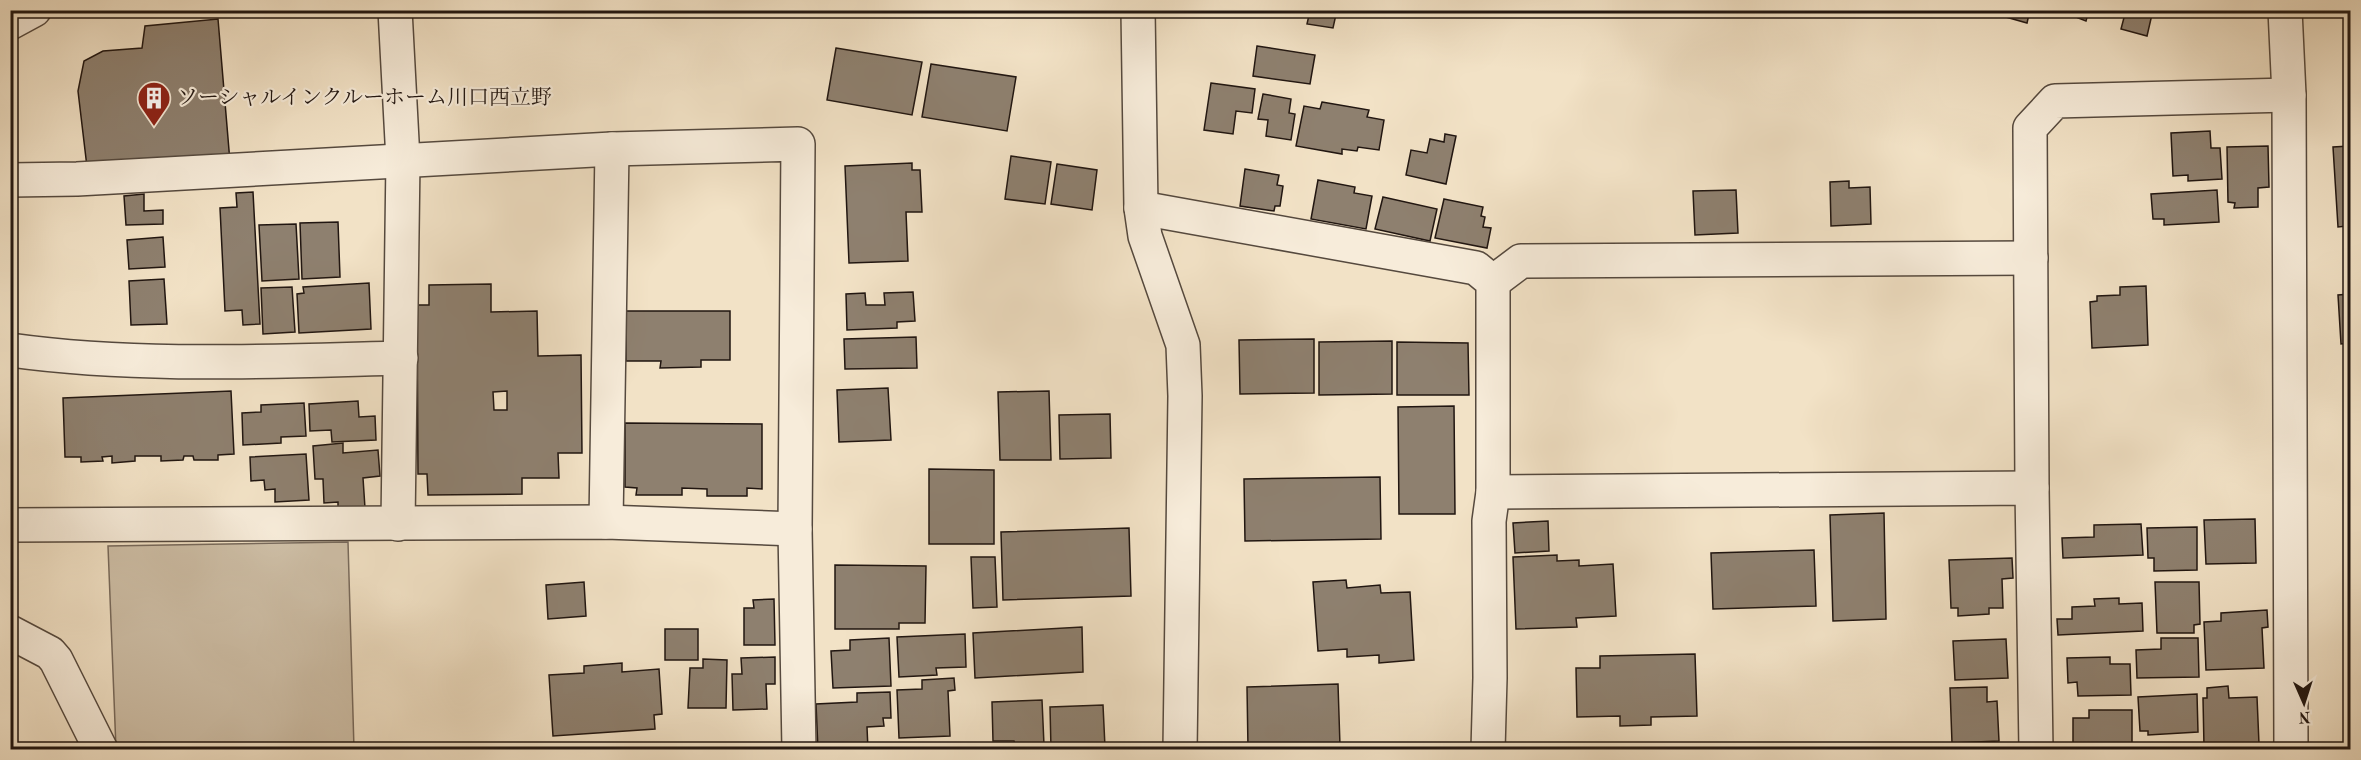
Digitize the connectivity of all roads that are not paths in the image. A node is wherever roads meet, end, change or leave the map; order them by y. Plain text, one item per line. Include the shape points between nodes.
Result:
1 (34, 10) edge
2 (395, 10) edge
3 (1138, 10) edge
4 (2285, 10) edge
5 (10, 23) edge
6 (2289, 95) junction
7 (612, 149) junction
8 (403, 160) junction
9 (10, 180) edge
10 (1141, 208) junction
11 (2031, 258) junction
12 (1493, 282) junction
13 (10, 350) edge
14 (401, 358) junction
15 (2032, 488) junction
16 (1493, 492) junction
17 (606, 522) junction
18 (398, 524) junction
19 (10, 525) edge
20 (795, 529) junction
21 (10, 632) edge
22 (101, 750) edge
23 (799, 750) edge
24 (1180, 750) edge
25 (1488, 750) edge
26 (2036, 750) edge
27 (2291, 750) edge

1 - 5 street
2 - 8 street
3 - 10 street
4 - 6 street
6 - 11 street via 2055,101 2030,128
6 - 27 street
7 - 8 street
7 - 17 street
7 - 20 street via 798,144
8 - 9 street
8 - 14 street
10 - 12 street via 1476,268
10 - 24 street via 1145,236 1183,345
11 - 12 street via 1521,261
11 - 15 street
12 - 16 street
13 - 14 street via 123,361
14 - 18 street
15 - 16 street
15 - 26 street
16 - 25 street via 1489,521
17 - 18 street
17 - 20 street
18 - 19 street
20 - 23 street
21 - 22 street via 56,660

